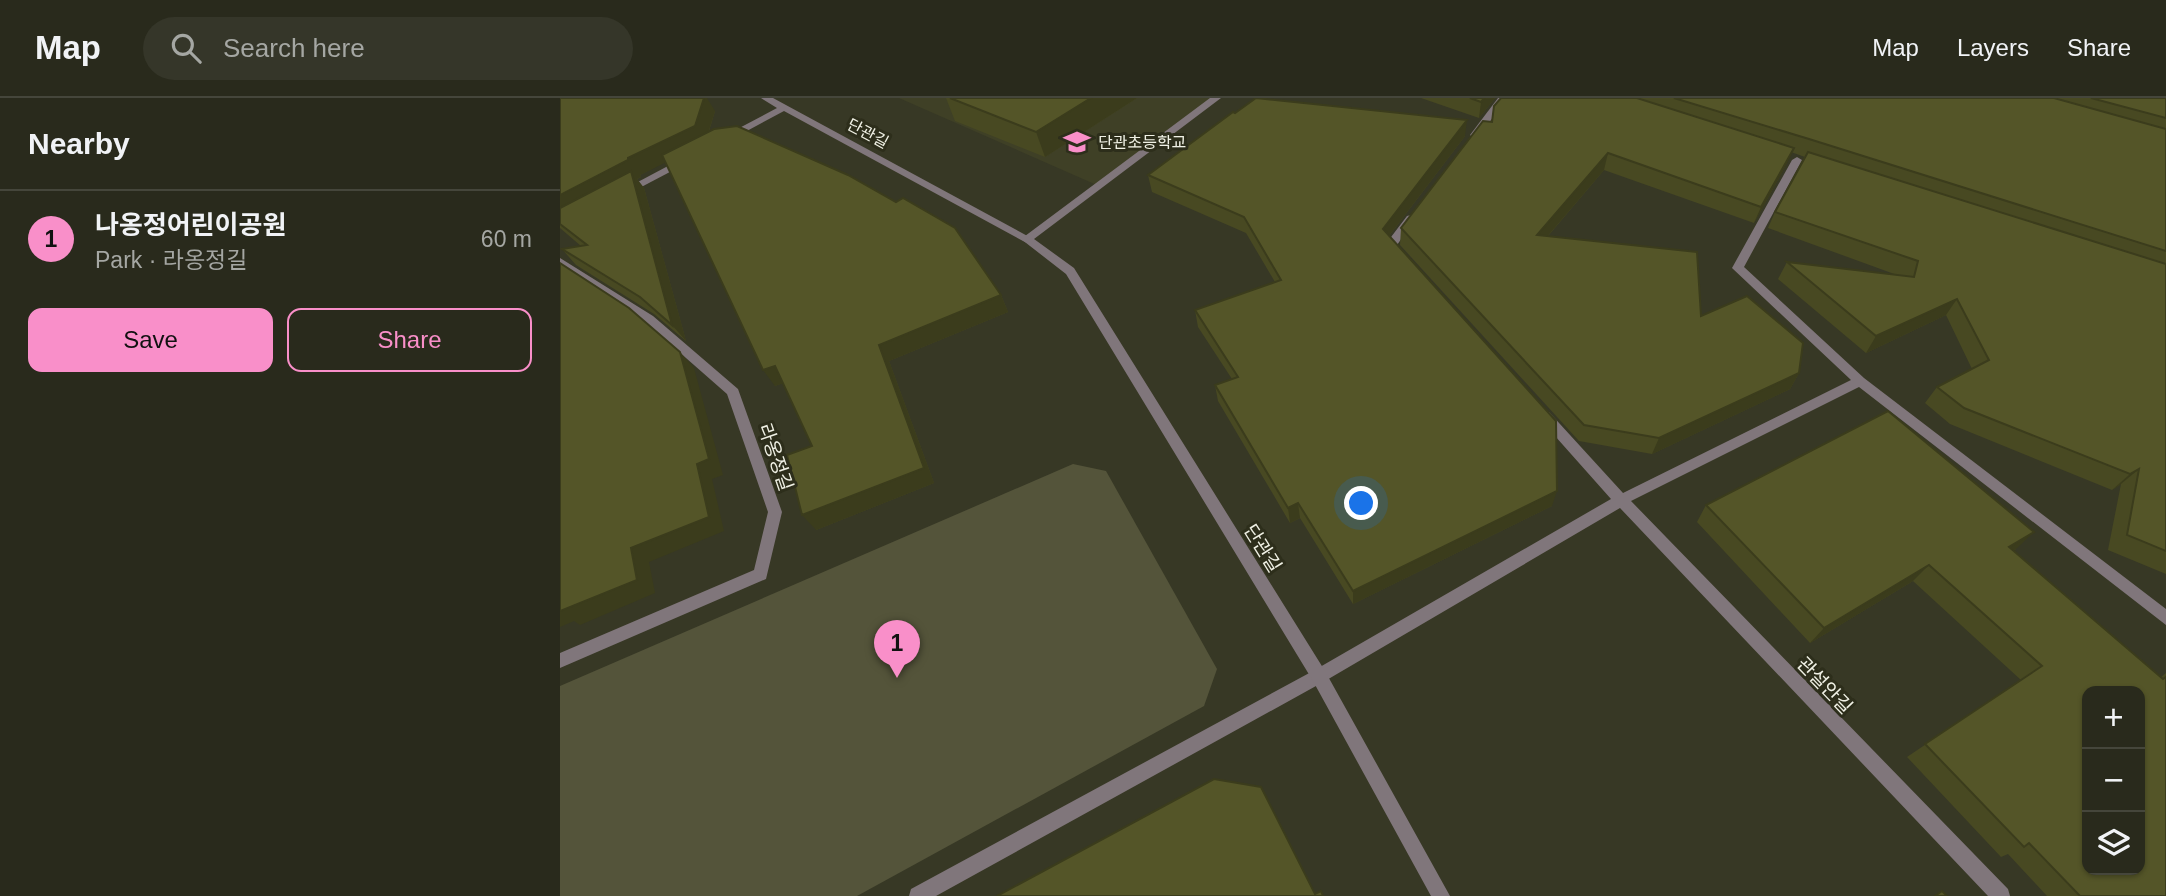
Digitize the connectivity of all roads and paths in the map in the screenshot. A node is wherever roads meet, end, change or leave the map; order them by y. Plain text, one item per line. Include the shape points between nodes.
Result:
1 (766, 98) edge
2 (1216, 98) edge
3 (1503, 98) edge
4 (783, 108) junction
5 (713, 145) edge
6 (1463, 150) edge
7 (689, 158) edge
8 (1797, 160) edge
9 (619, 195) edge
10 (1423, 203) edge
11 (1027, 239) junction
12 (560, 262) edge
13 (1410, 265) edge
14 (1860, 381) junction
15 (1538, 408) edge
16 (1621, 500) junction
17 (2166, 618) edge
18 (560, 662) edge
19 (1319, 676) junction
20 (918, 896) edge
21 (1441, 896) edge
22 (2001, 896) edge

1 - 4 street, 단관길
2 - 11 street
3 - 6 street
4 - 5 street
4 - 11 street, 단관길
7 - 9 street
8 - 14 street via 1738,268
10 - 13 street via 1391,245
11 - 19 street, 단관길 via 1070,271
12 - 18 street, 라옹정길 via 649,318 733,392 775,512 761,574
14 - 16 street
14 - 17 street
15 - 16 street, 관설안길
16 - 19 street
16 - 22 street, 관설안길
19 - 20 street
19 - 21 street, 단관길

